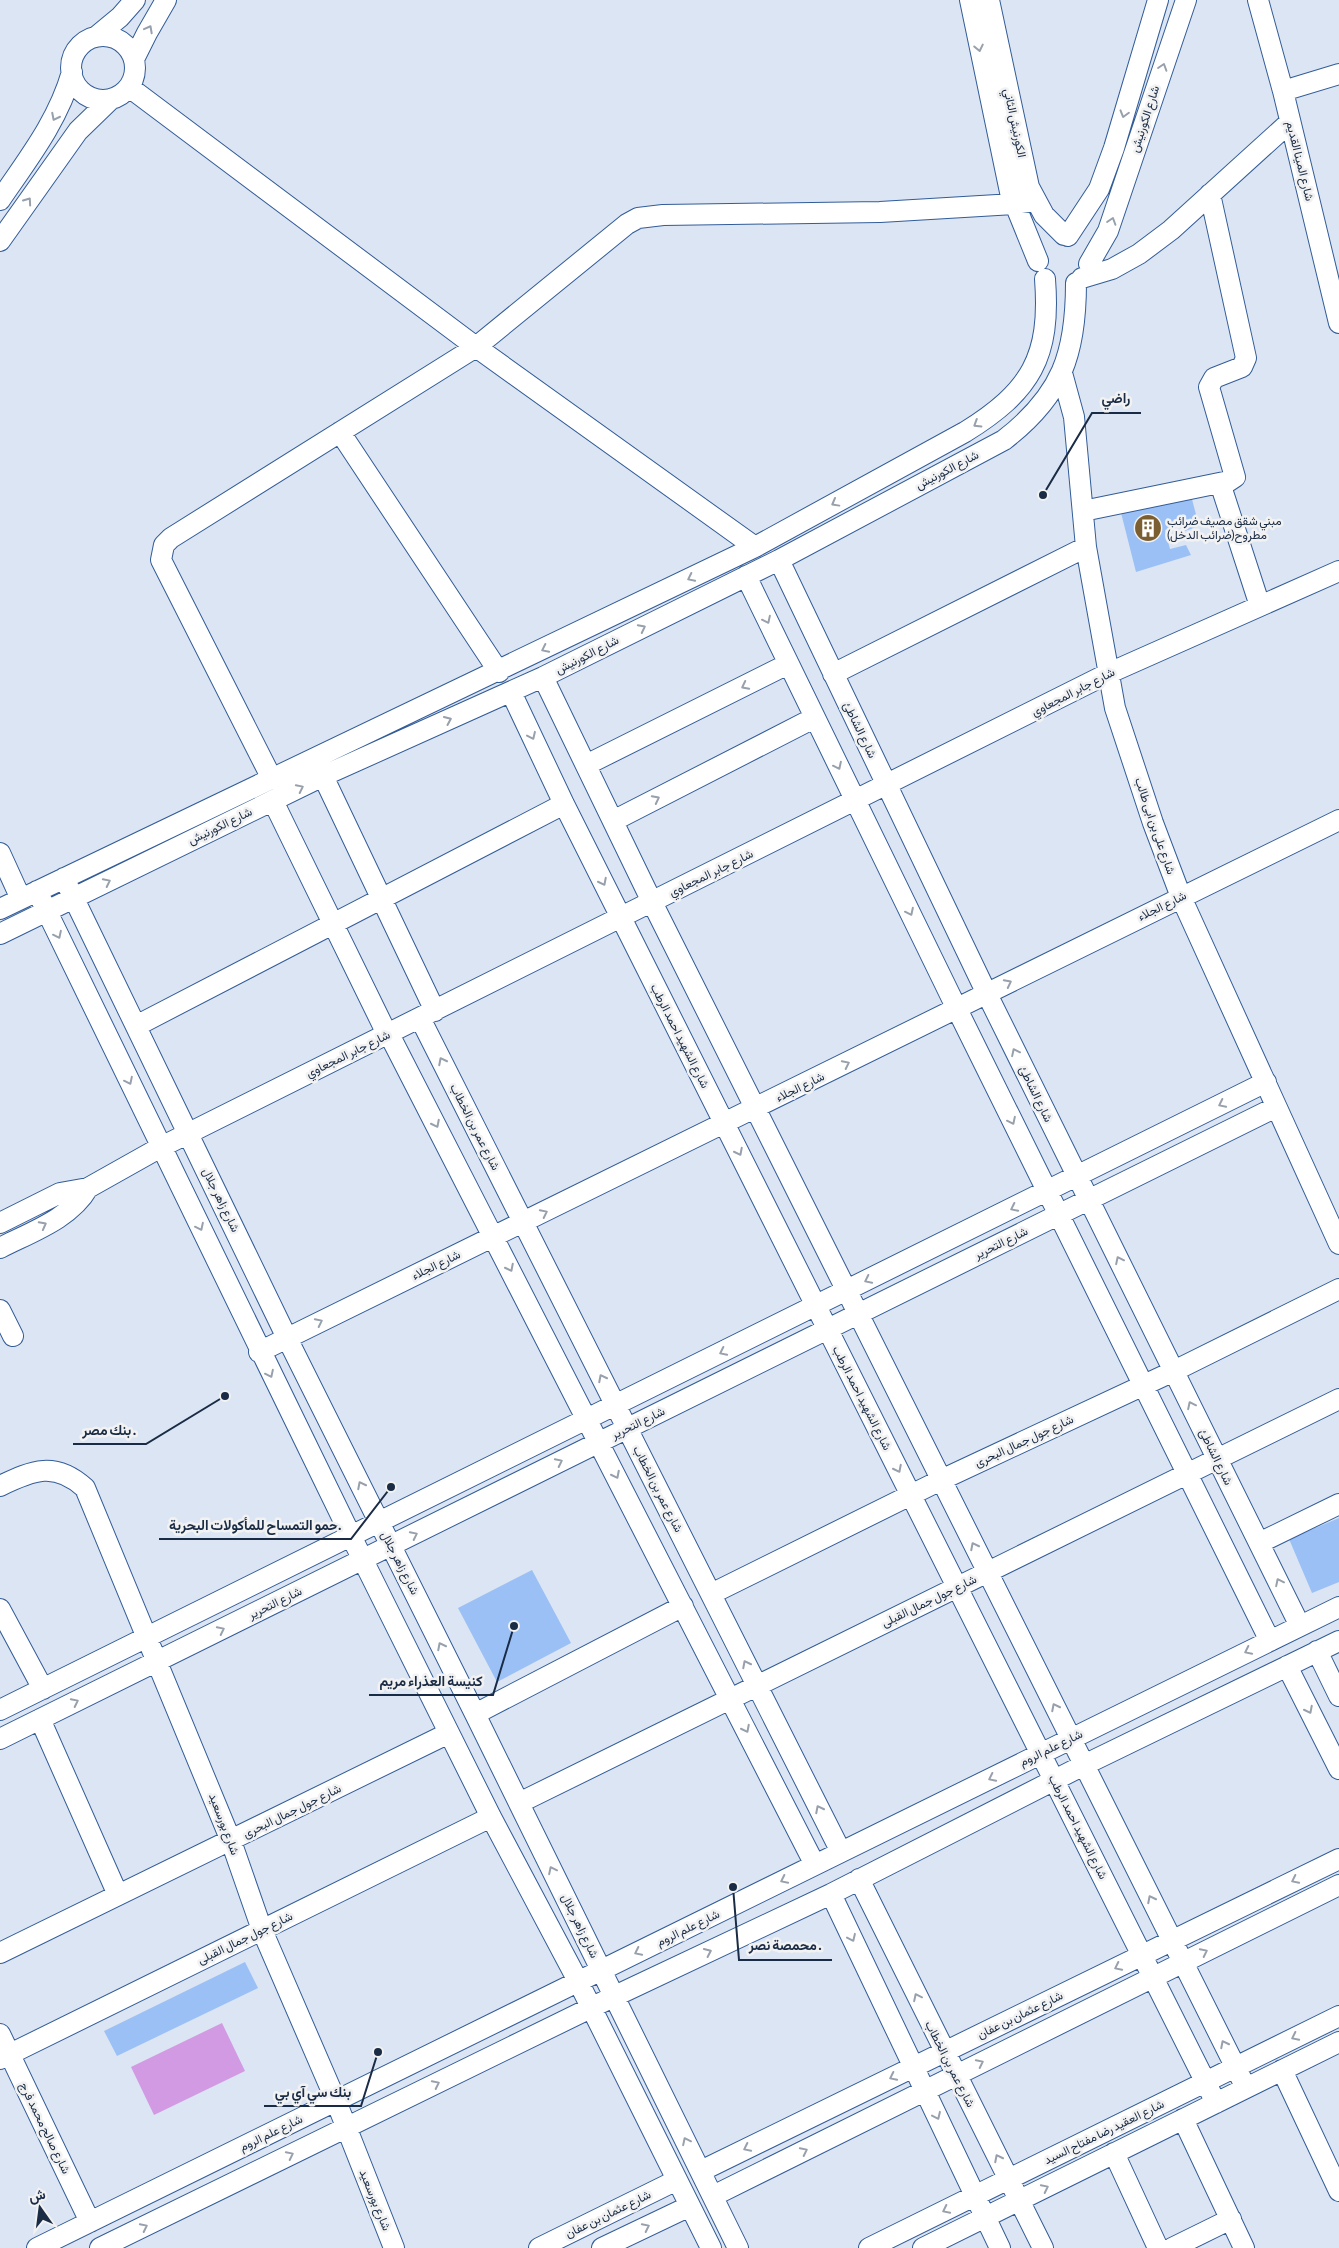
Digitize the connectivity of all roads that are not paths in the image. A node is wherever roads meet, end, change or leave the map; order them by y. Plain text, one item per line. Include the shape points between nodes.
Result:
1 (135, 0) edge
2 (166, 0) edge
3 (970, 0) edge
4 (989, 0) edge
5 (1158, 0) edge
6 (1186, 0) edge
7 (1258, 0) edge
8 (97, 36) junction
9 (134, 59) junction
10 (72, 72) junction
11 (1339, 74) edge
12 (129, 87) junction
13 (1283, 92) junction
14 (110, 99) junction
15 (1290, 122) junction
16 (1210, 194) junction
17 (0, 200) edge
18 (1014, 204) junction
19 (1040, 208) junction
20 (1024, 229) junction
21 (1066, 235) junction
22 (0, 242) edge
23 (1042, 270) junction
24 (1083, 275) junction
25 (1339, 323) edge
26 (476, 347) junction
27 (1042, 347) junction
28 (1057, 382) junction
29 (1021, 386) junction
30 (1006, 402) junction
31 (1022, 426) junction
32 (340, 432) junction
33 (1220, 484) junction
34 (1083, 511) junction
35 (755, 547) junction
36 (1086, 547) junction
37 (779, 560) junction
38 (1339, 571) edge
39 (746, 576) junction
40 (1260, 606) junction
41 (788, 664) junction
42 (498, 672) junction
43 (833, 674) junction
44 (1107, 674) junction
45 (543, 678) junction
46 (511, 692) junction
47 (814, 718) junction
48 (586, 765) junction
49 (323, 776) junction
50 (272, 778) junction
51 (887, 786) junction
52 (273, 801) junction
53 (855, 802) junction
54 (564, 804) junction
55 (1339, 820) edge
56 (612, 821) junction
57 (0, 853) edge
58 (64, 878) junction
59 (29, 895) junction
60 (381, 897) junction
61 (1181, 897) junction
62 (74, 898) junction
63 (652, 902) junction
64 (0, 909) edge
65 (47, 912) junction
66 (621, 918) junction
67 (333, 923) junction
68 (0, 934) edge
69 (986, 994) junction
70 (957, 1009) junction
71 (427, 1015) junction
72 (136, 1026) junction
73 (388, 1034) junction
74 (1266, 1082) junction
75 (1276, 1107) junction
76 (755, 1108) junction
77 (724, 1124) junction
78 (188, 1134) junction
79 (161, 1147) junction
80 (1077, 1176) junction
81 (88, 1188) junction
82 (1047, 1191) junction
83 (1089, 1200) junction
84 (1059, 1215) junction
85 (0, 1223) edge
86 (523, 1223) junction
87 (494, 1237) junction
88 (1339, 1244) edge
89 (0, 1248) edge
90 (1339, 1290) edge
91 (846, 1291) junction
92 (816, 1306) junction
93 (0, 1310) edge
94 (858, 1314) junction
95 (828, 1329) junction
96 (13, 1336) dead end
97 (287, 1338) junction
98 (260, 1352) junction
99 (1174, 1372) junction
100 (1143, 1386) junction
101 (1339, 1398) edge
102 (615, 1405) junction
103 (587, 1419) junction
104 (627, 1429) junction
105 (599, 1442) junction
106 (1217, 1458) junction
107 (1186, 1473) junction
108 (941, 1480) junction
109 (0, 1486) edge
110 (911, 1495) junction
111 (1339, 1504) edge
112 (380, 1522) junction
113 (351, 1536) junction
114 (1259, 1543) junction
115 (391, 1546) junction
116 (363, 1560) junction
117 (987, 1572) junction
118 (957, 1587) junction
119 (711, 1594) junction
120 (683, 1606) junction
121 (1339, 1607) edge
122 (0, 1610) edge
123 (1300, 1626) junction
124 (148, 1636) junction
125 (1339, 1640) edge
126 (1270, 1641) junction
127 (1317, 1651) junction
128 (158, 1661) junction
129 (1286, 1666) junction
130 (757, 1686) junction
131 (43, 1689) junction
132 (1339, 1696) edge
133 (730, 1698) junction
134 (0, 1710) edge
135 (476, 1714) junction
136 (40, 1719) junction
137 (449, 1733) junction
138 (0, 1739) edge
139 (1071, 1739) junction
140 (1041, 1754) junction
141 (1084, 1765) junction
142 (1339, 1769) edge
143 (1055, 1780) junction
144 (519, 1803) junction
145 (491, 1817) junction
146 (231, 1841) junction
147 (841, 1852) junction
148 (1339, 1859) edge
149 (816, 1865) junction
150 (859, 1880) junction
151 (1339, 1885) edge
152 (831, 1894) junction
153 (118, 1896) junction
154 (262, 1930) junction
155 (1172, 1941) junction
156 (0, 1953) edge
157 (1142, 1955) junction
158 (1183, 1963) junction
159 (602, 1970) junction
160 (1154, 1977) junction
161 (578, 1981) junction
162 (615, 1996) junction
163 (592, 2008) junction
164 (1339, 2016) edge
165 (0, 2034) edge
166 (1339, 2042) edge
167 (944, 2052) junction
168 (5, 2057) edge
169 (914, 2067) junction
170 (1236, 2067) junction
171 (1282, 2070) junction
172 (956, 2075) junction
173 (1206, 2082) junction
174 (1246, 2088) junction
175 (925, 2091) junction
176 (336, 2101) junction
177 (1216, 2102) junction
178 (1183, 2119) junction
179 (346, 2127) junction
180 (1114, 2153) junction
181 (701, 2171) junction
182 (1008, 2179) junction
183 (677, 2180) junction
184 (1339, 2191) edge
185 (713, 2196) junction
186 (975, 2196) junction
187 (1019, 2200) junction
188 (690, 2206) junction
189 (985, 2217) junction
190 (1231, 2219) junction
191 (90, 2222) junction
192 (109, 2246) edge
193 (37, 2248) edge
194 (394, 2248) edge
195 (539, 2248) edge
196 (602, 2248) edge
197 (711, 2248) edge
198 (738, 2248) edge
199 (869, 2248) edge
200 (923, 2248) edge
201 (1000, 2248) edge
202 (1043, 2248) edge
203 (1158, 2248) edge
204 (1172, 2248) edge
205 (1244, 2248) edge

1 - 8 street via 120,18
9 -> 2 street
3 -> 18 street
4 - 19 street, الكورنيش الثاني via 1026,176
5 -> 21 street, شارع الكورنيش via 1099,190
24 -> 6 street, شارع الكورنيش via 1108,231
7 - 13 street, شارع المينا القديم
8 - 9 street via 107,36 124,43
8 - 10 street via 75,53
9 - 12 street via 136,69
10 - 14 street via 85,94
10 -> 17 street via 47,131
11 - 13 street
12 - 14 street
12 - 26 street
13 - 15 street, شارع المينا القديم
22 -> 14 street via 78,131
15 - 16 street
15 - 25 street, شارع المينا القديم
16 - 24 street via 1139,254 1112,268
16 - 33 street via 1246,358 1242,367 1214,378 1209,387 1236,474 1233,480
18 - 19 street
18 - 20 street
18 - 26 street via 880,212 663,214 638,218
19 - 20 street via 1042,224 1034,230
19 - 21 street, الكورنيش الثاني
20 - 23 street
21 - 23 street via 1045,242 1040,251
21 - 24 street via 1082,243 1086,249
23 - 24 street via 1060,286
23 - 27 street, شارع الكورنيش via 1046,323
24 - 28 street, شارع الكورنيش via 1075,330
26 - 32 street
26 - 35 street
27 - 28 street, شارع على بن ابى طالب
27 - 29 street, شارع الكورنيش via 1034,368
28 - 29 street via 1042,379
28 - 31 street, شارع الكورنيش
28 - 34 street, شارع على بن ابى طالب via 1074,417
29 - 30 street, شارع الكورنيش
30 - 31 street
30 -> 35 street, شارع الكورنيش via 965,432
31 - 37 street, شارع الكورنيش via 1004,440
32 - 42 street
32 - 50 street via 171,538 161,552 165,569
33 - 34 street
33 - 40 street
34 - 36 street, شارع على بن ابى طالب
35 -> 42 street, شارع الكورنيش
36 - 43 street
36 - 44 street, شارع على بن ابى طالب
37 - 39 street, شارع الكورنيش
37 - 43 street, شارع الشاطئ
38 - 40 street, شارع جابر المجعاوي
39 -> 41 street
45 -> 39 street, شارع الكورنيش
40 - 44 street, شارع جابر المجعاوي
41 - 47 street
41 -> 48 street
42 - 50 street, شارع الكورنيش
43 - 51 street, شارع الشاطئ
44 - 51 street, شارع جابر المجعاوي
44 - 61 street, شارع على بن ابى طالب via 1150,814
45 - 46 street, شارع الكورنيش
45 - 48 street
49 -> 46 street, شارع الكورنيش
46 -> 54 street, شارع الشهيد احمد الرطب
47 -> 53 street
56 -> 47 street
48 - 56 street
52 -> 49 street, شارع الكورنيش
49 - 60 street, شارع عمر بن الخطاب
50 - 58 street, شارع الكورنيش
51 - 53 street, شارع جابر المجعاوي
51 - 69 street, شارع الشاطئ
62 -> 52 street, شارع الكورنيش
52 - 67 street
53 - 63 street, شارع جابر المجعاوي
53 -> 70 street
54 - 60 street
54 -> 66 street, شارع الشهيد احمد الرطب
55 - 61 street, شارع الجلاء
56 - 63 street
57 - 59 street
58 - 59 street, شارع الكورنيش
58 - 62 street, شارع زاهر جلال
59 - 64 street, شارع الكورنيش
59 - 65 street
60 - 67 street
60 - 71 street, شارع عمر بن الخطاب
69 -> 61 street, شارع الجلاء
61 - 74 street, شارع على بن ابى طالب
62 - 65 street, شارع الكورنيش
62 - 72 street, شارع زاهر جلال
63 - 66 street, شارع جابر المجعاوي
63 - 76 street
65 - 68 street, شارع الكورنيش
65 -> 79 street
66 - 71 street, شارع جابر المجعاوي
66 - 77 street, شارع الشهيد احمد الرطب
67 - 72 street
67 - 73 street
69 - 70 street, شارع الجلاء
80 -> 69 street, شارع الشاطئ
76 -> 70 street, شارع الجلاء
70 -> 82 street
71 - 73 street, شارع جابر المجعاوي
86 -> 71 street, شارع عمر بن الخطاب
72 - 78 street, شارع زاهر جلال
73 - 78 street, شارع جابر المجعاوي
73 -> 87 street
74 - 75 street, شارع على بن ابى طالب
74 -> 80 street, شارع التحرير
75 - 83 street, شارع التحرير
75 - 88 street, شارع على بن ابى طالب
76 - 77 street, شارع الجلاء
76 - 91 street
86 -> 77 street, شارع الجلاء
77 -> 92 street, شارع الشهيد احمد الرطب
78 - 79 street, شارع جابر المجعاوي
78 - 97 street, شارع زاهر جلال
79 - 81 street, شارع جابر المجعاوي
79 -> 98 street
80 - 82 street, شارع التحرير
80 - 83 street, شارع الشاطئ
81 - 85 street, شارع جابر المجعاوي via 60,1193
89 -> 81 street, شارع جابر المجعاوي via 65,1214
82 - 84 street
82 -> 91 street, شارع التحرير
83 - 84 street, شارع التحرير
99 -> 83 street, شارع الشاطئ
84 - 94 street, شارع التحرير
84 - 100 street
86 - 87 street, شارع الجلاء
102 -> 86 street, شارع عمر بن الخطاب
97 -> 87 street, شارع الجلاء
87 -> 103 street
90 - 99 street, شارع جول جمال البحرى
91 - 92 street, شارع التحرير
91 - 94 street
92 - 95 street, شارع الشهيد احمد الرطب
92 -> 102 street, شارع التحرير
93 - 96 street
94 - 95 street, شارع التحرير
94 - 108 street
95 - 104 street, شارع التحرير
95 -> 110 street, شارع الشهيد احمد الرطب
97 - 98 street, شارع الجلاء
112 -> 97 street, شارع زاهر جلال
98 -> 113 street
99 - 100 street, شارع جول جمال البحرى
106 -> 99 street, شارع الشاطئ
100 - 107 street
100 - 108 street, شارع جول جمال البحرى
101 - 106 street, شارع جول جمال القبلى
102 - 103 street, شارع التحرير
102 - 104 street, شارع عمر بن الخطاب
103 - 105 street
103 - 112 street, شارع التحرير
104 - 105 street, شارع التحرير
104 - 119 street, شارع عمر بن الخطاب
115 -> 105 street, شارع التحرير
105 -> 120 street
106 - 107 street, شارع جول جمال القبلى
106 - 114 street, شارع الشاطئ
107 - 117 street, شارع جول جمال القبلى
107 - 126 street
108 - 110 street, شارع جول جمال البحرى
117 -> 108 street
109 - 124 street, شارع بورسعيد via 26,1474 45,1470 66,1475 85,1488
110 - 118 street, شارع الشهيد احمد الرطب
110 - 119 street, شارع جول جمال البحرى
111 - 114 street
112 - 113 street, شارع التحرير
112 - 115 street, شارع زاهر جلال
113 - 116 street
113 - 124 street, شارع التحرير
123 -> 114 street, شارع الشاطئ
115 - 116 street, شارع التحرير
135 -> 115 street, شارع زاهر جلال
128 -> 116 street, شارع التحرير
116 - 137 street
117 - 118 street, شارع جول جمال القبلى
139 -> 117 street
118 - 130 street, شارع جول جمال القبلى
118 - 140 street, شارع الشهيد احمد الرطب
130 -> 119 street, شارع عمر بن الخطاب
120 - 133 street
120 - 135 street
121 - 123 street, شارع علم الروم
122 - 131 street
123 - 126 street, شارع علم الروم
124 - 128 street, شارع بورسعيد
124 - 131 street, شارع التحرير
125 - 127 street
126 -> 139 street, شارع علم الروم
127 - 129 street
127 - 132 street
136 -> 128 street, شارع التحرير
128 - 146 street, شارع بورسعيد
129 - 141 street
129 -> 142 street
130 - 133 street, شارع جول جمال القبلى
147 -> 130 street, شارع عمر بن الخطاب
131 - 134 street, شارع التحرير
133 - 144 street, شارع جول جمال القبلى
133 -> 149 street
135 - 144 street, شارع زاهر جلال
136 - 138 street, شارع التحرير
136 - 153 street
137 - 145 street
137 - 146 street, شارع جول جمال البحرى
139 - 140 street, شارع علم الروم
139 - 141 street
140 - 143 street, شارع الشهيد احمد الرطب
140 -> 147 street, شارع علم الروم
141 - 143 street
155 -> 141 street
143 - 150 street
143 - 157 street, شارع الشهيد احمد الرطب
159 -> 144 street, شارع زاهر جلال
145 - 154 street, شارع جول جمال القبلى
145 - 161 street
146 - 153 street, شارع جول جمال البحرى
146 - 154 street, شارع بورسعيد
147 - 149 street, شارع علم الروم
148 -> 155 street, شارع عثمان بن عفان
149 -> 159 street, شارع علم الروم
150 - 152 street
167 -> 150 street, شارع عمر بن الخطاب
158 -> 151 street, شارع عثمان بن عفان
162 -> 152 street
152 -> 169 street
153 - 156 street, شارع جول جمال البحرى
154 - 168 street, شارع جول جمال القبلى
154 - 176 street, شارع بورسعيد
155 - 157 street, شارع عثمان بن عفان
155 - 158 street
157 - 160 street, شارع الشهيد احمد الرطب
157 -> 167 street, شارع عثمان بن عفان
158 - 160 street, شارع عثمان بن عفان
170 -> 158 street
159 - 161 street, شارع علم الروم
159 - 162 street, شارع زاهر جلال
172 -> 160 street, شارع عثمان بن عفان
160 - 173 street, شارع الشهيد احمد الرطب
161 - 163 street
161 - 176 street, شارع علم الروم
162 - 163 street
181 -> 162 street, شارع زاهر جلال
179 -> 163 street
163 - 183 street
164 -> 170 street, شارع العقيد رضا مفتاح السيد
165 - 168 street, شارع صالح محمد فرج
166 - 171 street, شارع العقيد رضا مفتاح السيد
167 - 169 street, شارع عثمان بن عفان
167 - 172 street, شارع عمر بن الخطاب
168 - 191 street, شارع صالح محمد فرج
169 - 175 street
169 -> 181 street, شارع عثمان بن عفان
170 - 173 street, شارع العقيد رضا مفتاح السيد
170 - 174 street
171 - 174 street, شارع العقيد رضا مفتاح السيد
171 - 184 street
172 - 175 street, شارع عثمان بن عفان
182 -> 172 street, شارع عمر بن الخطاب
173 - 177 street, شارع الشهيد احمد الرطب
173 - 182 street, شارع العقيد رضا مفتاح السيد
174 - 177 street, شارع العقيد رضا مفتاح السيد
185 -> 175 street, شارع عثمان بن عفان
175 -> 186 street
176 - 179 street, شارع بورسعيد
176 - 191 street, شارع علم الروم
177 - 178 street, شارع العقيد رضا مفتاح السيد
178 - 180 street, شارع العقيد رضا مفتاح السيد
178 - 190 street
192 -> 179 street
179 - 194 street, شارع بورسعيد
187 -> 180 street, شارع العقيد رضا مفتاح السيد
180 - 203 street
181 - 185 street, شارع زاهر جلال
182 - 186 street, شارع العقيد رضا مفتاح السيد
182 - 187 street, شارع عمر بن الخطاب
183 - 188 street
183 - 195 street, شارع عثمان بن عفان
185 - 198 street, شارع زاهر جلال
186 - 189 street
186 -> 199 street, شارع العقيد رضا مفتاح السيد
187 - 189 street, شارع العقيد رضا مفتاح السيد
187 - 202 street, شارع عمر بن الخطاب
196 -> 188 street
188 - 197 street
189 - 200 street, شارع العقيد رضا مفتاح السيد
189 - 201 street
190 - 204 street
190 - 205 street
191 - 193 street, شارع علم الروم

